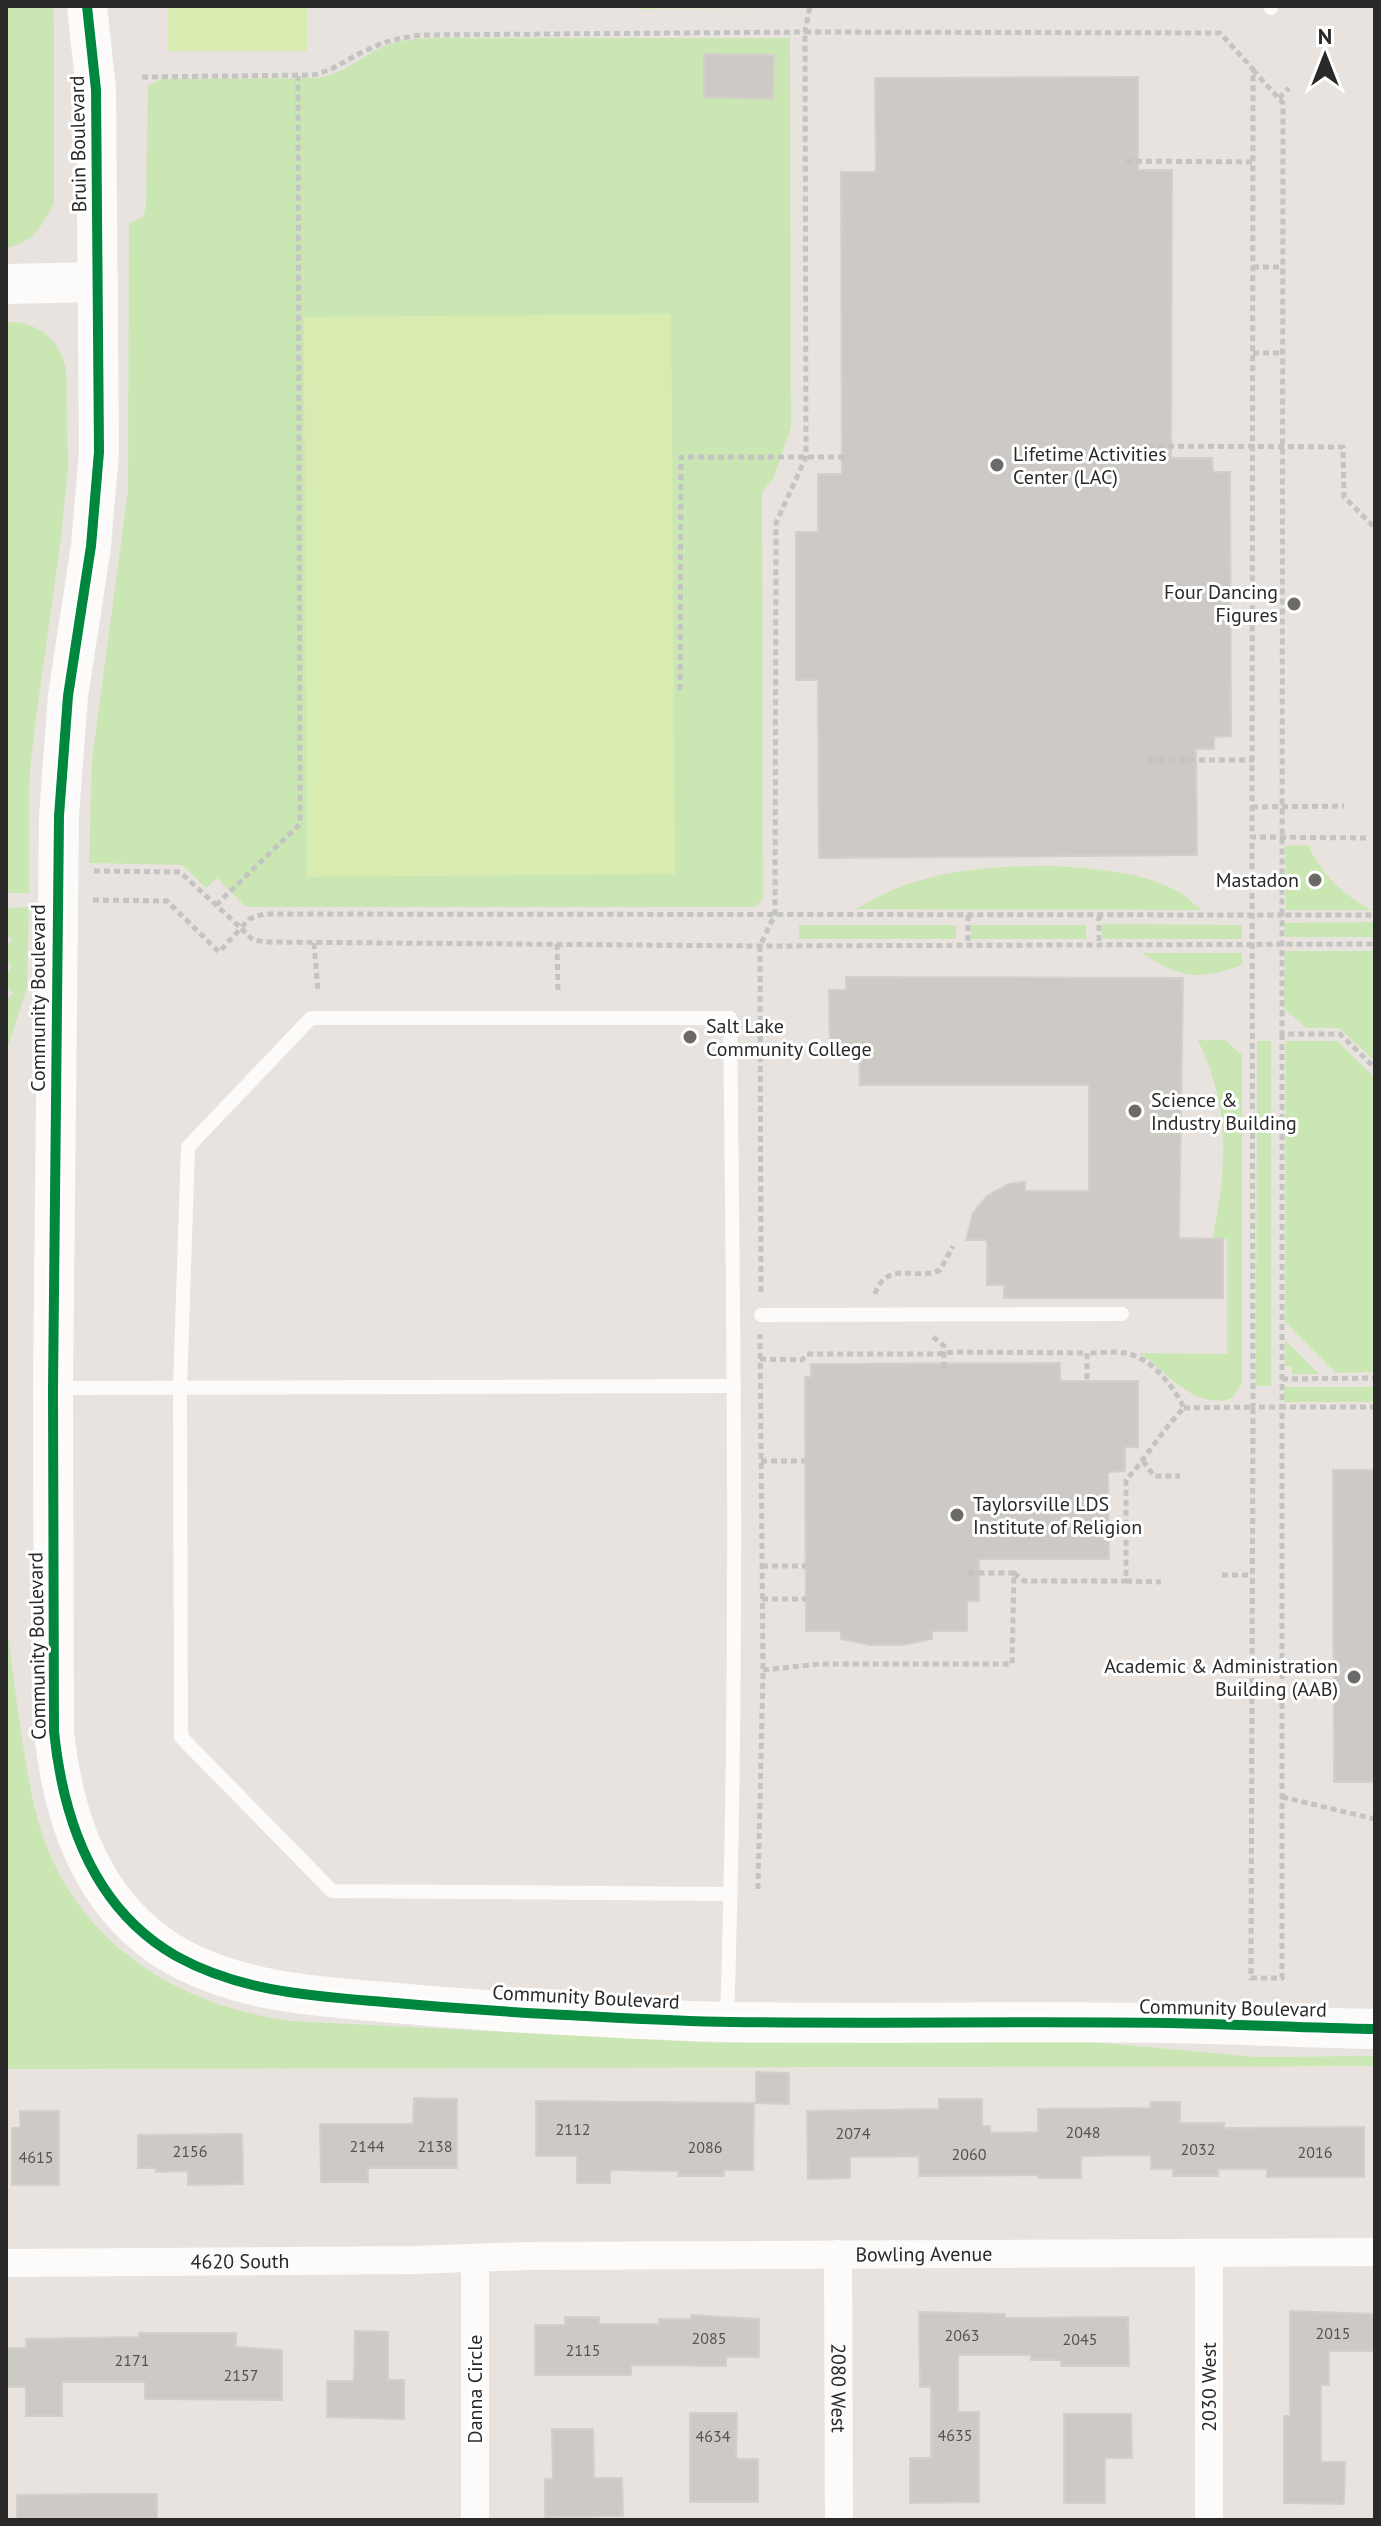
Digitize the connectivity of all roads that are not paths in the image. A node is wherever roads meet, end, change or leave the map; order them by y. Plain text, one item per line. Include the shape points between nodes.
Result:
1 (87, 6) edge
2 (98, 282) junction
3 (6, 284) edge
4 (1122, 1314) dead end
5 (761, 1315) road end
6 (734, 1386) junction
7 (53, 1388) junction
8 (180, 1388) junction
9 (730, 1894) junction
10 (727, 2022) junction
11 (1375, 2029) edge
12 (1375, 2252) edge
13 (1209, 2253) junction
14 (838, 2254) junction
15 (475, 2258) junction
16 (6, 2263) edge
17 (475, 2520) edge
18 (839, 2520) edge
19 (1209, 2520) edge

1 - 2 street, Bruin Boulevard via 96,90
2 - 3 street
2 - 7 street, Community Boulevard via 99,452 68,696 59,816
4 - 5 lane
6 - 8 lane
6 - 8 lane via 730,1018 311,1018 188,1147
6 - 9 lane
7 - 8 lane
7 - 10 street, Community Boulevard via 58,1768 88,1864 148,1936 176,1956 229,1980 285,1993 485,2011
8 - 9 lane via 181,1737 332,1891
9 - 10 lane
10 - 11 street, Community Boulevard
12 - 13 street, Bowling Avenue
13 - 14 street, Bowling Avenue
13 - 19 street, 2030 West
14 - 15 street, Bowling Avenue
14 - 18 street, 2080 West
15 - 16 street, 4620 South
15 - 17 street, Danna Circle

